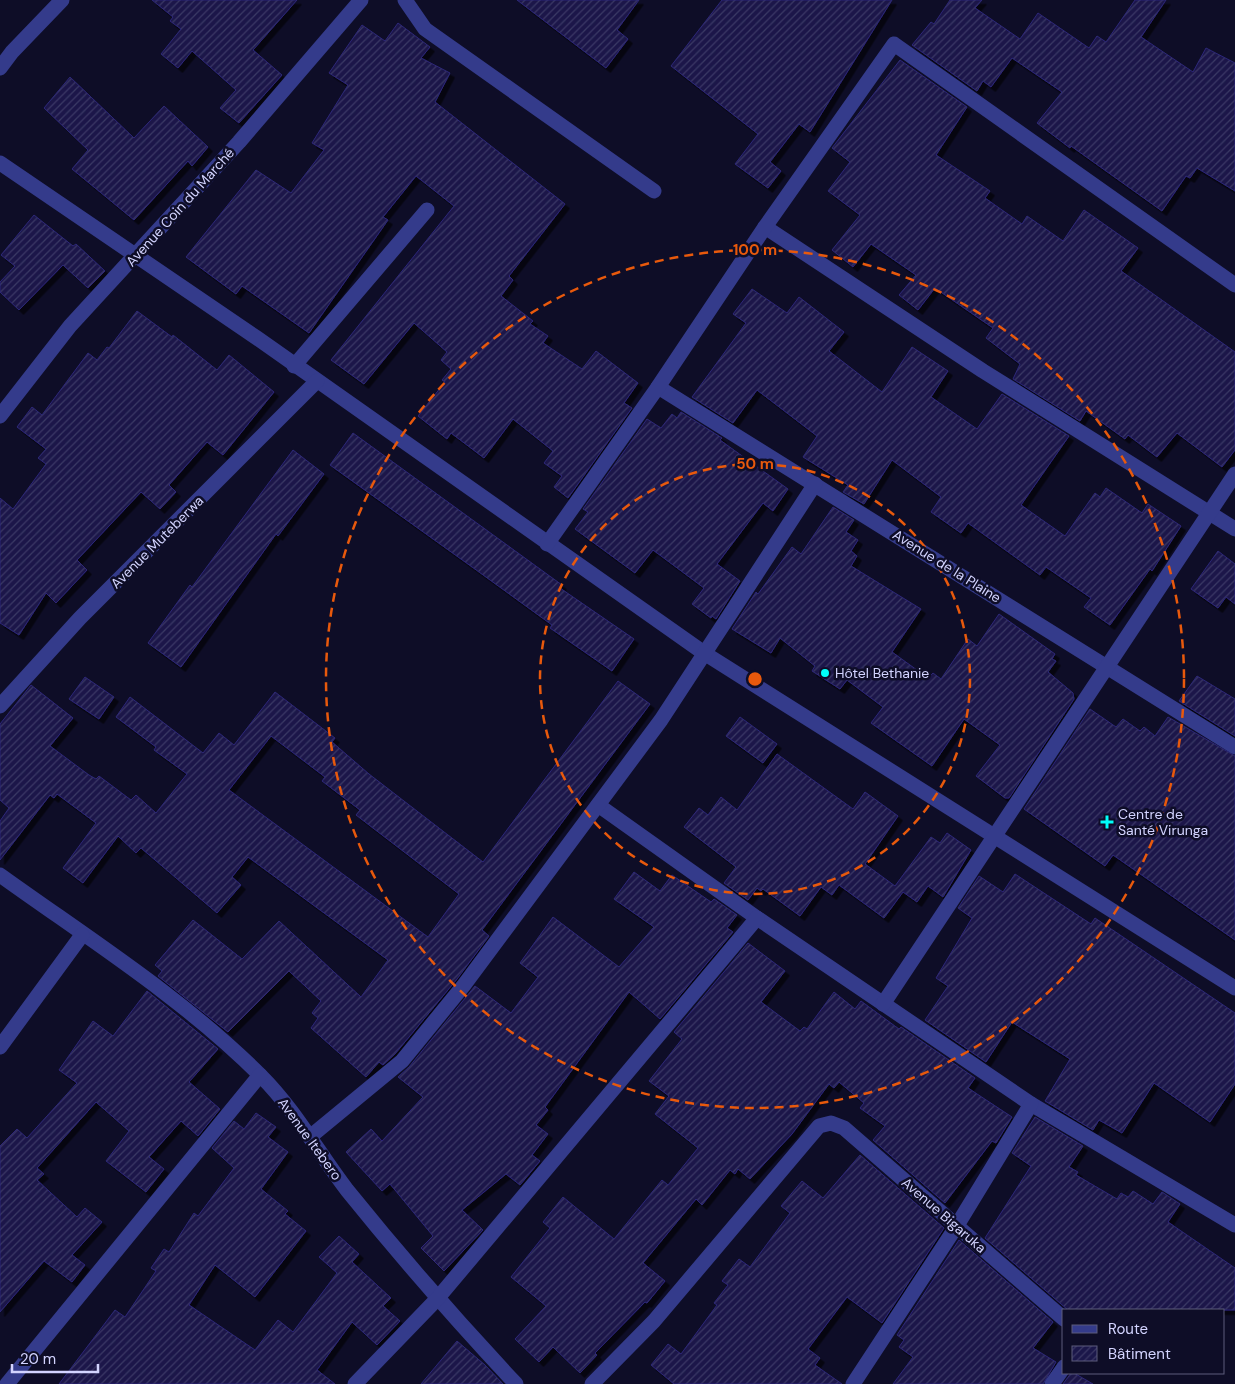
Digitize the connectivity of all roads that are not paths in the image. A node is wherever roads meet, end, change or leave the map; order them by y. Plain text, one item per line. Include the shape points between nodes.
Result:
1 (62, 0) edge
2 (361, 0) edge
3 (405, 0) edge
4 (0, 68) edge
5 (0, 163) edge
6 (654, 191) dead end
7 (427, 210) dead end
8 (765, 227) junction
9 (136, 256) junction
10 (1235, 285) edge
11 (294, 366) junction
12 (317, 381) junction
13 (658, 387) junction
14 (0, 416) edge
15 (1235, 474) edge
16 (815, 484) junction
17 (1210, 512) junction
18 (1235, 529) edge
19 (547, 544) junction
20 (704, 653) junction
21 (1108, 666) junction
22 (0, 706) edge
23 (1235, 747) edge
24 (598, 805) junction
25 (996, 836) junction
26 (0, 876) edge
27 (757, 918) junction
28 (82, 935) junction
29 (1235, 988) edge
30 (883, 1004) junction
31 (0, 1047) edge
32 (260, 1075) junction
33 (1031, 1104) junction
34 (311, 1136) junction
35 (1235, 1225) edge
36 (956, 1227) junction
37 (437, 1299) junction
38 (1062, 1317) edge
39 (1062, 1370) edge
40 (7, 1384) edge
41 (355, 1384) edge
42 (516, 1384) edge
43 (592, 1384) edge
44 (853, 1384) edge
45 (1052, 1384) edge

1 - 4 street
2 - 9 street, Avenue Coin du Marché via 282,94
3 - 6 street via 425,29
5 - 9 street
7 - 11 street
8 - 10 street via 894,44
8 - 13 street
8 - 17 street via 983,371
9 - 11 street
9 - 14 street, Avenue Coin du Marché via 70,326
11 - 12 street
12 - 19 street
12 - 22 street, Avenue Muteberwa via 80,618
13 - 16 street, Avenue de la Plaine
13 - 19 street
15 - 17 street
16 - 20 street
16 - 21 street, Avenue de la Plaine
17 - 18 street
17 - 21 street
19 - 20 street
20 - 24 street via 661,720
20 - 25 street
21 - 23 street, Avenue de la Plaine
21 - 25 street
24 - 27 street
24 - 34 street via 426,1034 402,1061
25 - 29 street
25 - 30 street
26 - 28 street, Avenue Itebero
27 - 30 street
27 - 37 street
28 - 31 street
28 - 32 street, Avenue Itebero via 156,986
30 - 33 street
32 - 34 street, Avenue Itebero
32 - 40 street
33 - 35 street
33 - 36 street
34 - 37 street, Avenue Itebero via 333,1172
36 - 38 street, Avenue Bigaruka
36 - 43 street, Avenue Bigaruka via 844,1128 831,1123 819,1126 654,1321
36 - 44 street
37 - 41 street
37 - 42 street, Avenue Itebero
39 - 45 street

